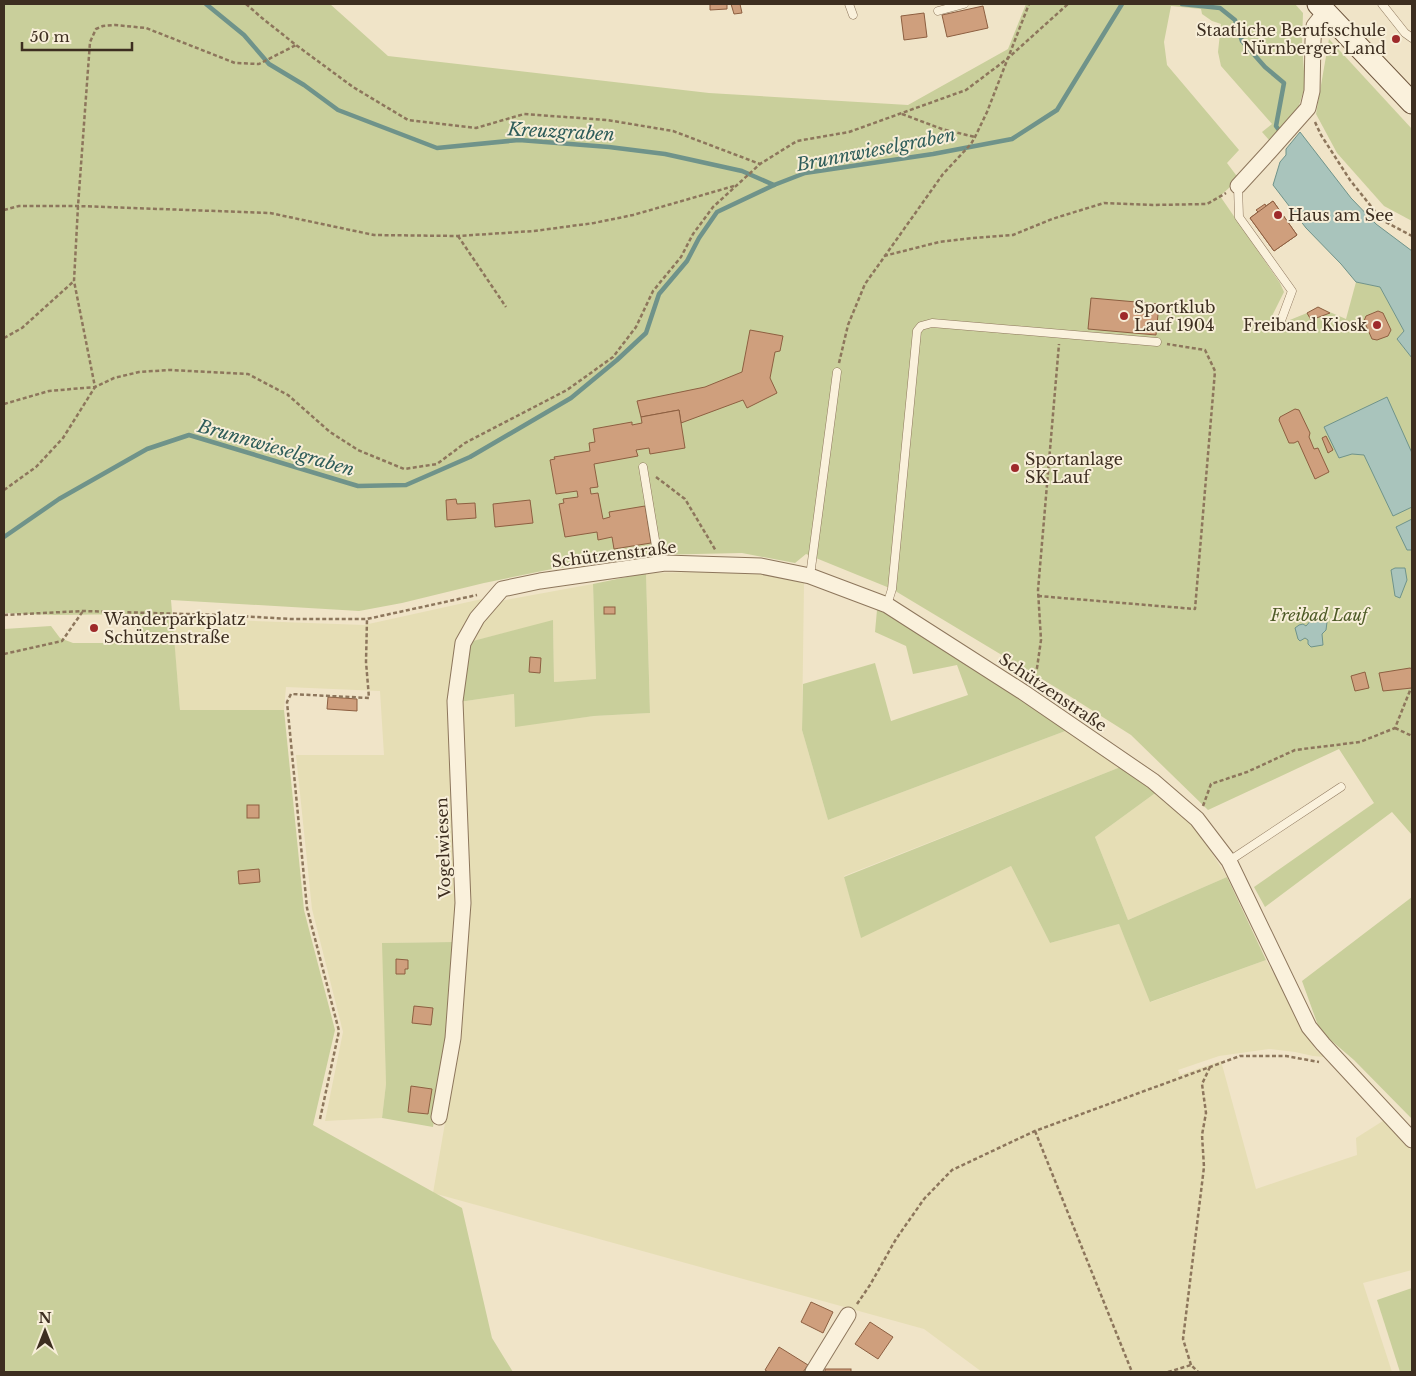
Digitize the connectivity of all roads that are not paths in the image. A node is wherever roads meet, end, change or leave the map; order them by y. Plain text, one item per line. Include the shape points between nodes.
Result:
1 (848, 4) edge
2 (964, 4) edge
3 (1382, 4) edge
4 (1321, 8) edge
5 (938, 10) dead end
6 (852, 16) dead end
7 (1412, 38) edge
8 (1412, 103) edge
9 (1238, 186) joint
10 (1279, 326) dead end
11 (1157, 342) road end
12 (837, 372) road end
13 (643, 467) road end
14 (659, 564) junction
15 (810, 576) junction
16 (502, 589) joint
17 (887, 605) junction
18 (1341, 788) dead end
19 (1229, 861) junction
20 (439, 1117) dead end
21 (1412, 1140) edge
22 (848, 1315) road end
23 (813, 1372) edge

1 - 6 lane
2 - 5 lane
3 - 7 lane
4 - 8 main road
4 - 9 street via 1312,41 1312,91 1308,108
9 - 10 lane via 1239,217 1292,291
11 - 17 lane via 932,323 921,326 917,332 892,589
12 - 15 lane
13 - 14 lane
14 - 15 street, Schützenstraße via 761,566
14 - 16 street, Schützenstraße
15 - 17 street, Schützenstraße
16 - 20 street, Vogelwiesen via 463,643 455,700 463,903 452,1038
17 - 19 street, Schützenstraße via 1153,781 1197,819
18 - 19 lane
19 - 21 street, Schützenstraße via 1308,1027
22 - 23 street

